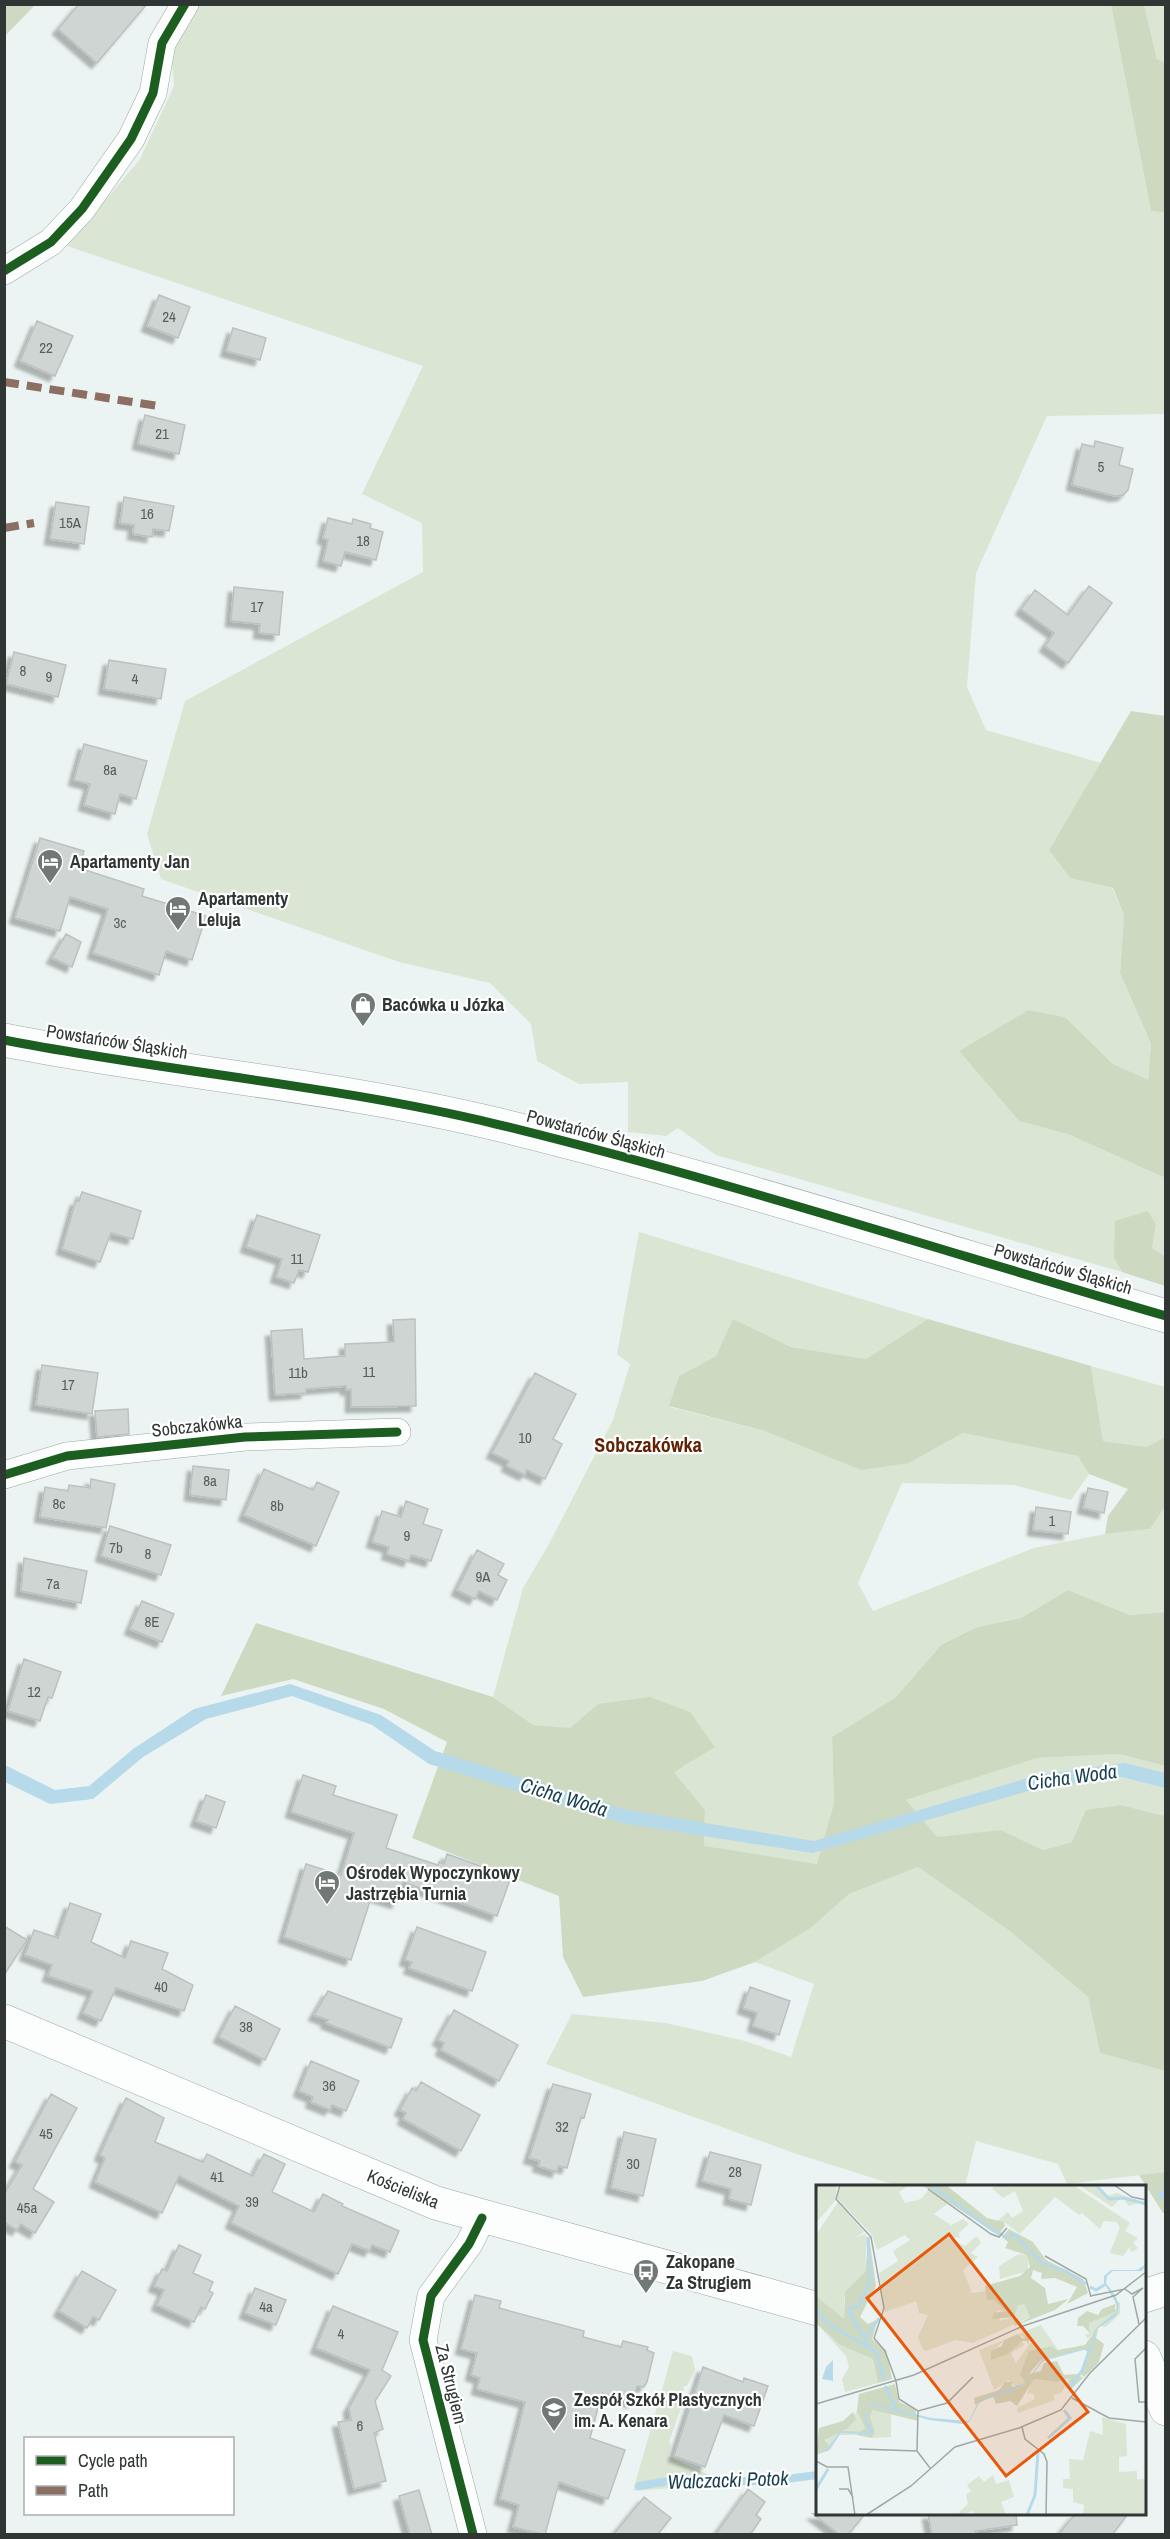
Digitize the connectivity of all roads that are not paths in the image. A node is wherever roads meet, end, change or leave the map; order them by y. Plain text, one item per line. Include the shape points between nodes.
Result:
1 (185, 4) edge
2 (4, 271) edge
3 (4, 1040) edge
4 (1166, 1316) edge
5 (397, 1432) dead end
6 (4, 1475) edge
7 (4, 2021) edge
8 (482, 2218) junction
9 (1166, 2289) edge
10 (1146, 2295) edge
11 (816, 2308) edge
12 (1146, 2362) edge
13 (1166, 2409) edge
14 (472, 2532) edge

1 - 2 street via 162,43 153,93 131,139 82,209 51,242
3 - 4 street, Powstańców Śląskich via 337,1093 493,1124 664,1169
5 - 6 street, Sobczakówka via 245,1437 79,1455 40,1462
7 - 8 street, Kościeliska via 397,2188
8 - 11 street, Kościeliska
8 - 14 street, Za Strugiem via 469,2244 431,2296 423,2340
9 - 10 street
12 - 13 street

